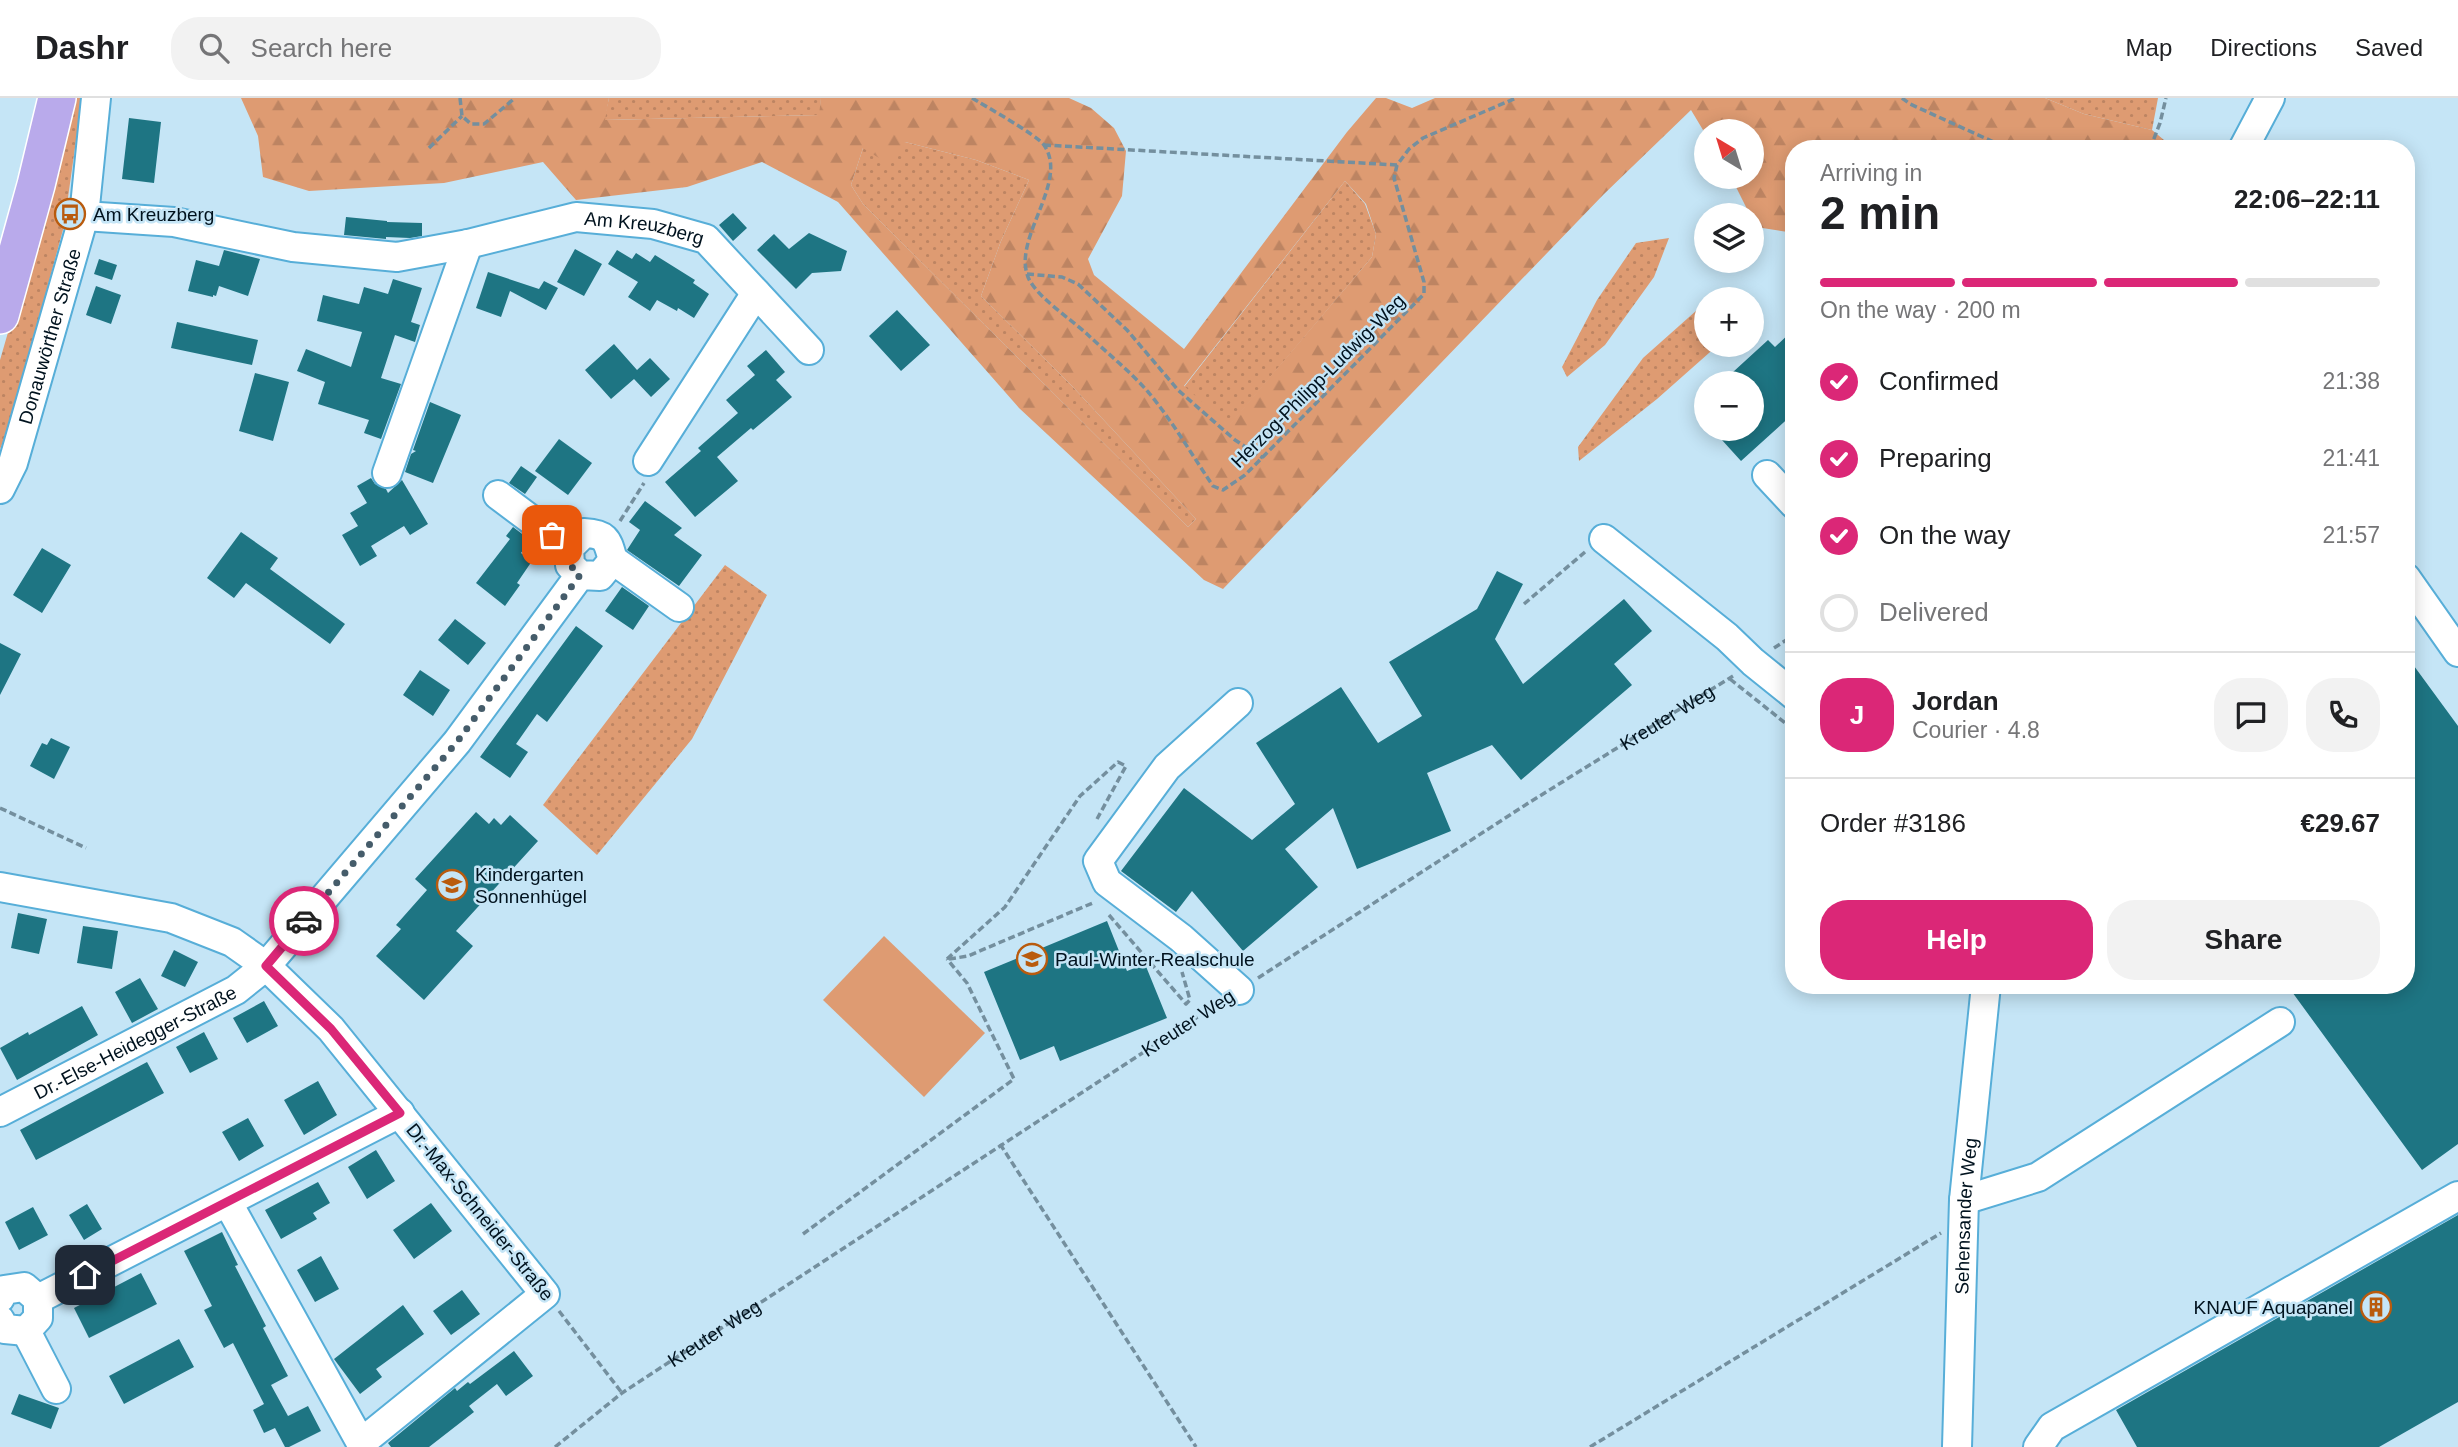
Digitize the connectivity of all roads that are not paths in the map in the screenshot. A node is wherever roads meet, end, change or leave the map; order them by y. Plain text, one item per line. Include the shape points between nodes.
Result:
1 (57, 98) edge
2 (96, 98) edge
3 (2270, 98) edge
4 (2248, 140) edge
5 (84, 216) junction
6 (468, 244) junction
7 (756, 293) junction
8 (0, 315) edge
9 (809, 350) dead end
10 (648, 461) road end
11 (387, 473) dead end
12 (1767, 475) dead end
13 (0, 489) edge
14 (1785, 494) edge
15 (498, 495) dead end
16 (1604, 539) road end
17 (569, 548) junction
18 (610, 550) junction
19 (580, 575) junction
20 (2415, 591) edge
21 (679, 607) dead end
22 (2458, 652) edge
23 (1785, 688) edge
24 (1238, 703) dead end
25 (0, 887) edge
26 (266, 966) junction
27 (1239, 990) road end
28 (1985, 994) edge
29 (2280, 1022) dead end
30 (0, 1112) edge
31 (400, 1113) junction
32 (2458, 1196) edge
33 (228, 1203) junction
34 (1963, 1209) junction
35 (1, 1290) edge
36 (38, 1299) junction
37 (13, 1325) edge
38 (56, 1389) dead end
39 (1957, 1447) edge
40 (2038, 1447) edge

1 - 8 main road
2 - 5 street, Donauwörther Straße
3 - 4 street
5 - 6 street, Am Kreuzberg via 174,222 293,247 397,257
5 - 13 street, Donauwörther Straße via 13,463
6 - 7 street, Am Kreuzberg via 576,217 653,224 706,239
6 - 11 street
7 - 9 street, Am Kreuzberg
7 - 10 street
12 - 14 street
15 - 17 street
16 - 23 street
17 - 18 street via 584,533 598,534
17 - 19 street via 570,565
18 - 19 street via 600,576
18 - 21 street
19 - 26 street, Dr.-Else-Heidegger-Straße via 457,742
20 - 22 street
24 - 27 street via 1167,767 1098,861 1107,882 1181,938
25 - 26 street, Dr.-Max-Schneider-Straße via 172,918 232,942
26 - 30 street, Dr.-Else-Heidegger-Straße via 236,990
26 - 31 street, Dr.-Max-Schneider-Straße via 331,1029
28 - 34 street, Sehensander Weg
29 - 34 street via 2038,1177
31 - 33 street
31 - 33 street, Dr.-Max-Schneider-Straße via 545,1294 361,1443
32 - 40 street via 2052,1427
33 - 36 street
34 - 39 street, Sehensander Weg
35 - 36 street via 24,1287
36 - 37 street via 38,1318
37 - 38 street

